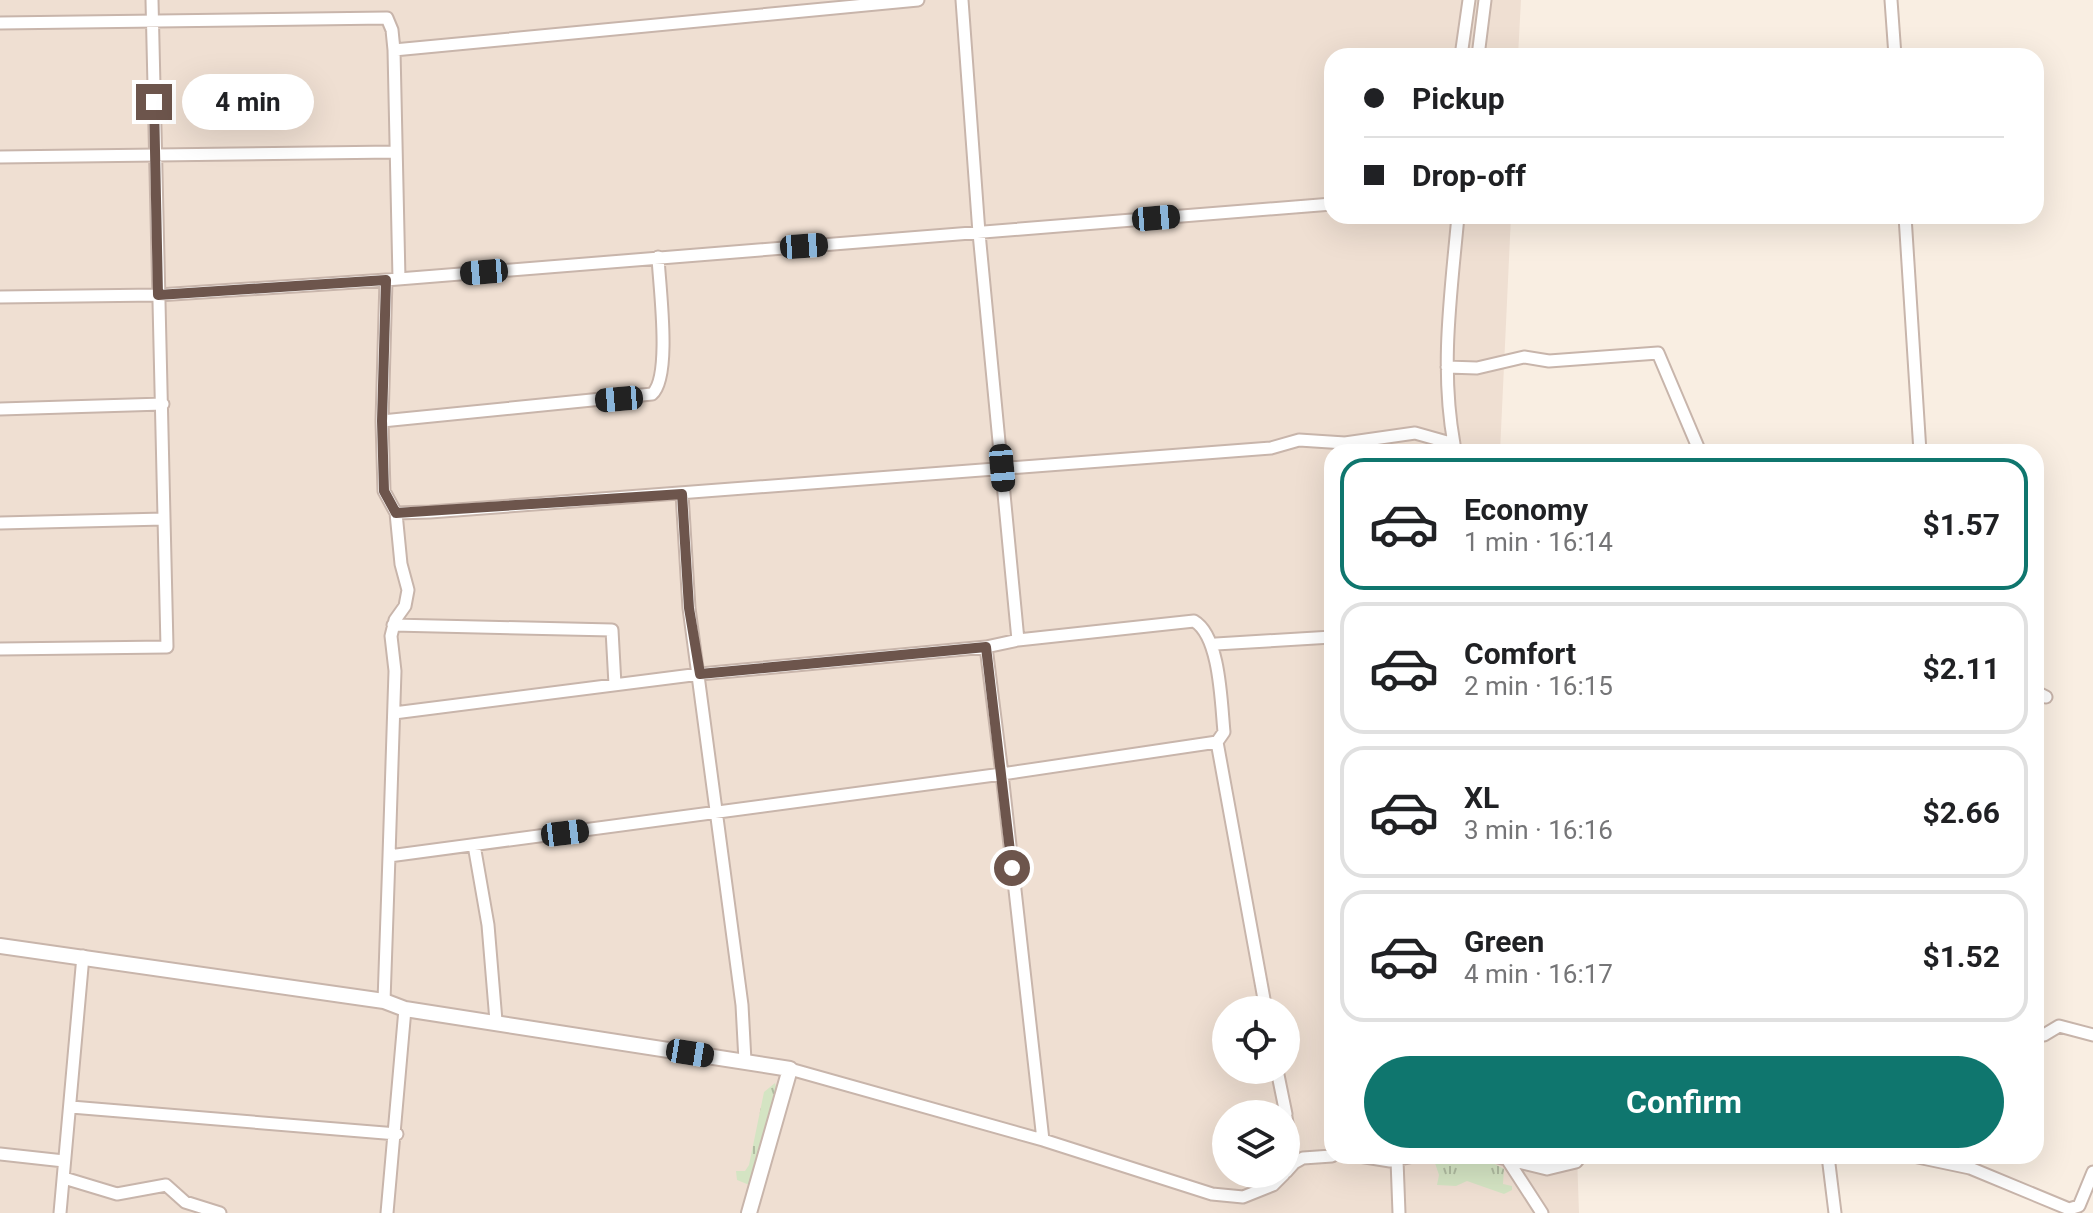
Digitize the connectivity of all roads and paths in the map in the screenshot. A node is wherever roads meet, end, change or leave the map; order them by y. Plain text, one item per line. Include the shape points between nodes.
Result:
1 (152, 0) edge
2 (918, 0) edge
3 (962, 0) edge
4 (1469, 0) edge
5 (1485, 0) edge
6 (1891, 0) edge
7 (152, 21) junction
8 (0, 23) edge
9 (1462, 48) edge
10 (1479, 48) edge
11 (1894, 48) edge
12 (394, 50) junction
13 (395, 152) junction
14 (155, 156) junction
15 (0, 157) edge
16 (1324, 205) edge
17 (1457, 224) edge
18 (1906, 224) edge
19 (979, 233) junction
20 (658, 257) junction
21 (393, 280) junction
22 (158, 295) junction
23 (0, 297) edge
24 (1447, 367) junction
25 (163, 404) junction
26 (0, 409) edge
27 (382, 421) junction
28 (1444, 444) edge
29 (1453, 444) edge
30 (1697, 444) edge
31 (1919, 444) edge
32 (1002, 468) junction
33 (682, 494) junction
34 (396, 513) junction
35 (164, 519) junction
36 (0, 523) edge
37 (393, 625) junction
38 (1324, 637) edge
39 (1018, 640) junction
40 (1216, 644) dead end
41 (986, 647) junction
42 (0, 649) edge
43 (700, 674) junction
44 (615, 685) junction
45 (394, 713) junction
46 (1217, 742) junction
47 (1002, 774) junction
48 (716, 813) junction
49 (474, 845) junction
50 (389, 856) junction
51 (0, 946) edge
52 (83, 956) junction
53 (1263, 996) edge
54 (384, 1001) junction
55 (405, 1009) junction
56 (496, 1021) junction
57 (2044, 1035) edge
58 (2093, 1035) edge
59 (745, 1061) junction
60 (790, 1069) junction
61 (71, 1107) junction
62 (397, 1134) junction
63 (1043, 1140) junction
64 (0, 1154) edge
65 (1324, 1157) edge
66 (1300, 1160) edge
67 (64, 1161) junction
68 (1397, 1164) edge
69 (1510, 1164) edge
70 (1527, 1164) edge
71 (1551, 1164) edge
72 (1568, 1164) edge
73 (1829, 1164) edge
74 (1951, 1164) edge
75 (1547, 1169) junction
76 (2093, 1172) edge
77 (64, 1178) junction
78 (1266, 1188) edge
79 (60, 1213) edge
80 (220, 1213) edge
81 (387, 1213) edge
82 (749, 1213) edge
83 (1399, 1213) edge
84 (1542, 1213) edge
85 (1835, 1213) edge

1 - 7 street
2 - 12 street
3 - 19 street
4 - 9 street
5 - 10 street
6 - 11 street
7 - 8 street
7 - 12 street via 373,16 387,18
7 - 14 street
12 - 13 street
13 - 14 street
13 - 21 street
14 - 15 street
14 - 22 street
16 - 19 street
17 - 24 street
18 - 31 street
19 - 20 street
19 - 32 street
20 - 21 street
20 - 27 street via 662,371 652,394
21 - 22 street
21 - 27 street
22 - 23 street
22 - 25 street
24 - 29 street
24 - 30 street via 1477,368 1524,357 1549,361 1658,353
25 - 26 street
25 - 35 street
27 - 34 street via 384,491
28 - 32 street via 1415,433 1345,443 1299,440 1271,448
32 - 33 street
32 - 39 street
33 - 34 street
33 - 43 street via 689,608
34 - 37 street via 408,590
35 - 36 street
35 - 42 street via 167,647
37 - 44 street via 612,630
37 - 45 street
38 - 40 street
39 - 41 street
39 - 46 street via 1194,621 1203,626 1213,650 1224,732
41 - 43 street
41 - 47 street
43 - 44 street
43 - 48 street
44 - 45 street
45 - 50 street
46 - 47 street
46 - 53 street
47 - 48 street
47 - 63 street
48 - 49 street
48 - 59 street
49 - 50 street
49 - 56 street
50 - 54 street
51 - 52 street
52 - 54 street
52 - 61 street
54 - 55 street
55 - 56 street
55 - 62 street
56 - 59 street
57 - 58 street via 2059,1026
59 - 60 street
60 - 63 street
60 - 82 street
61 - 62 street
61 - 67 street
62 - 81 street
63 - 78 street via 1212,1194 1243,1197
64 - 67 street
65 - 66 street
67 - 77 street
68 - 83 street
69 - 84 street
70 - 75 street
71 - 75 street
72 - 75 street
73 - 85 street
74 - 76 street via 2069,1209 2079,1206
77 - 79 street
77 - 80 street via 117,1194 166,1185 185,1202

